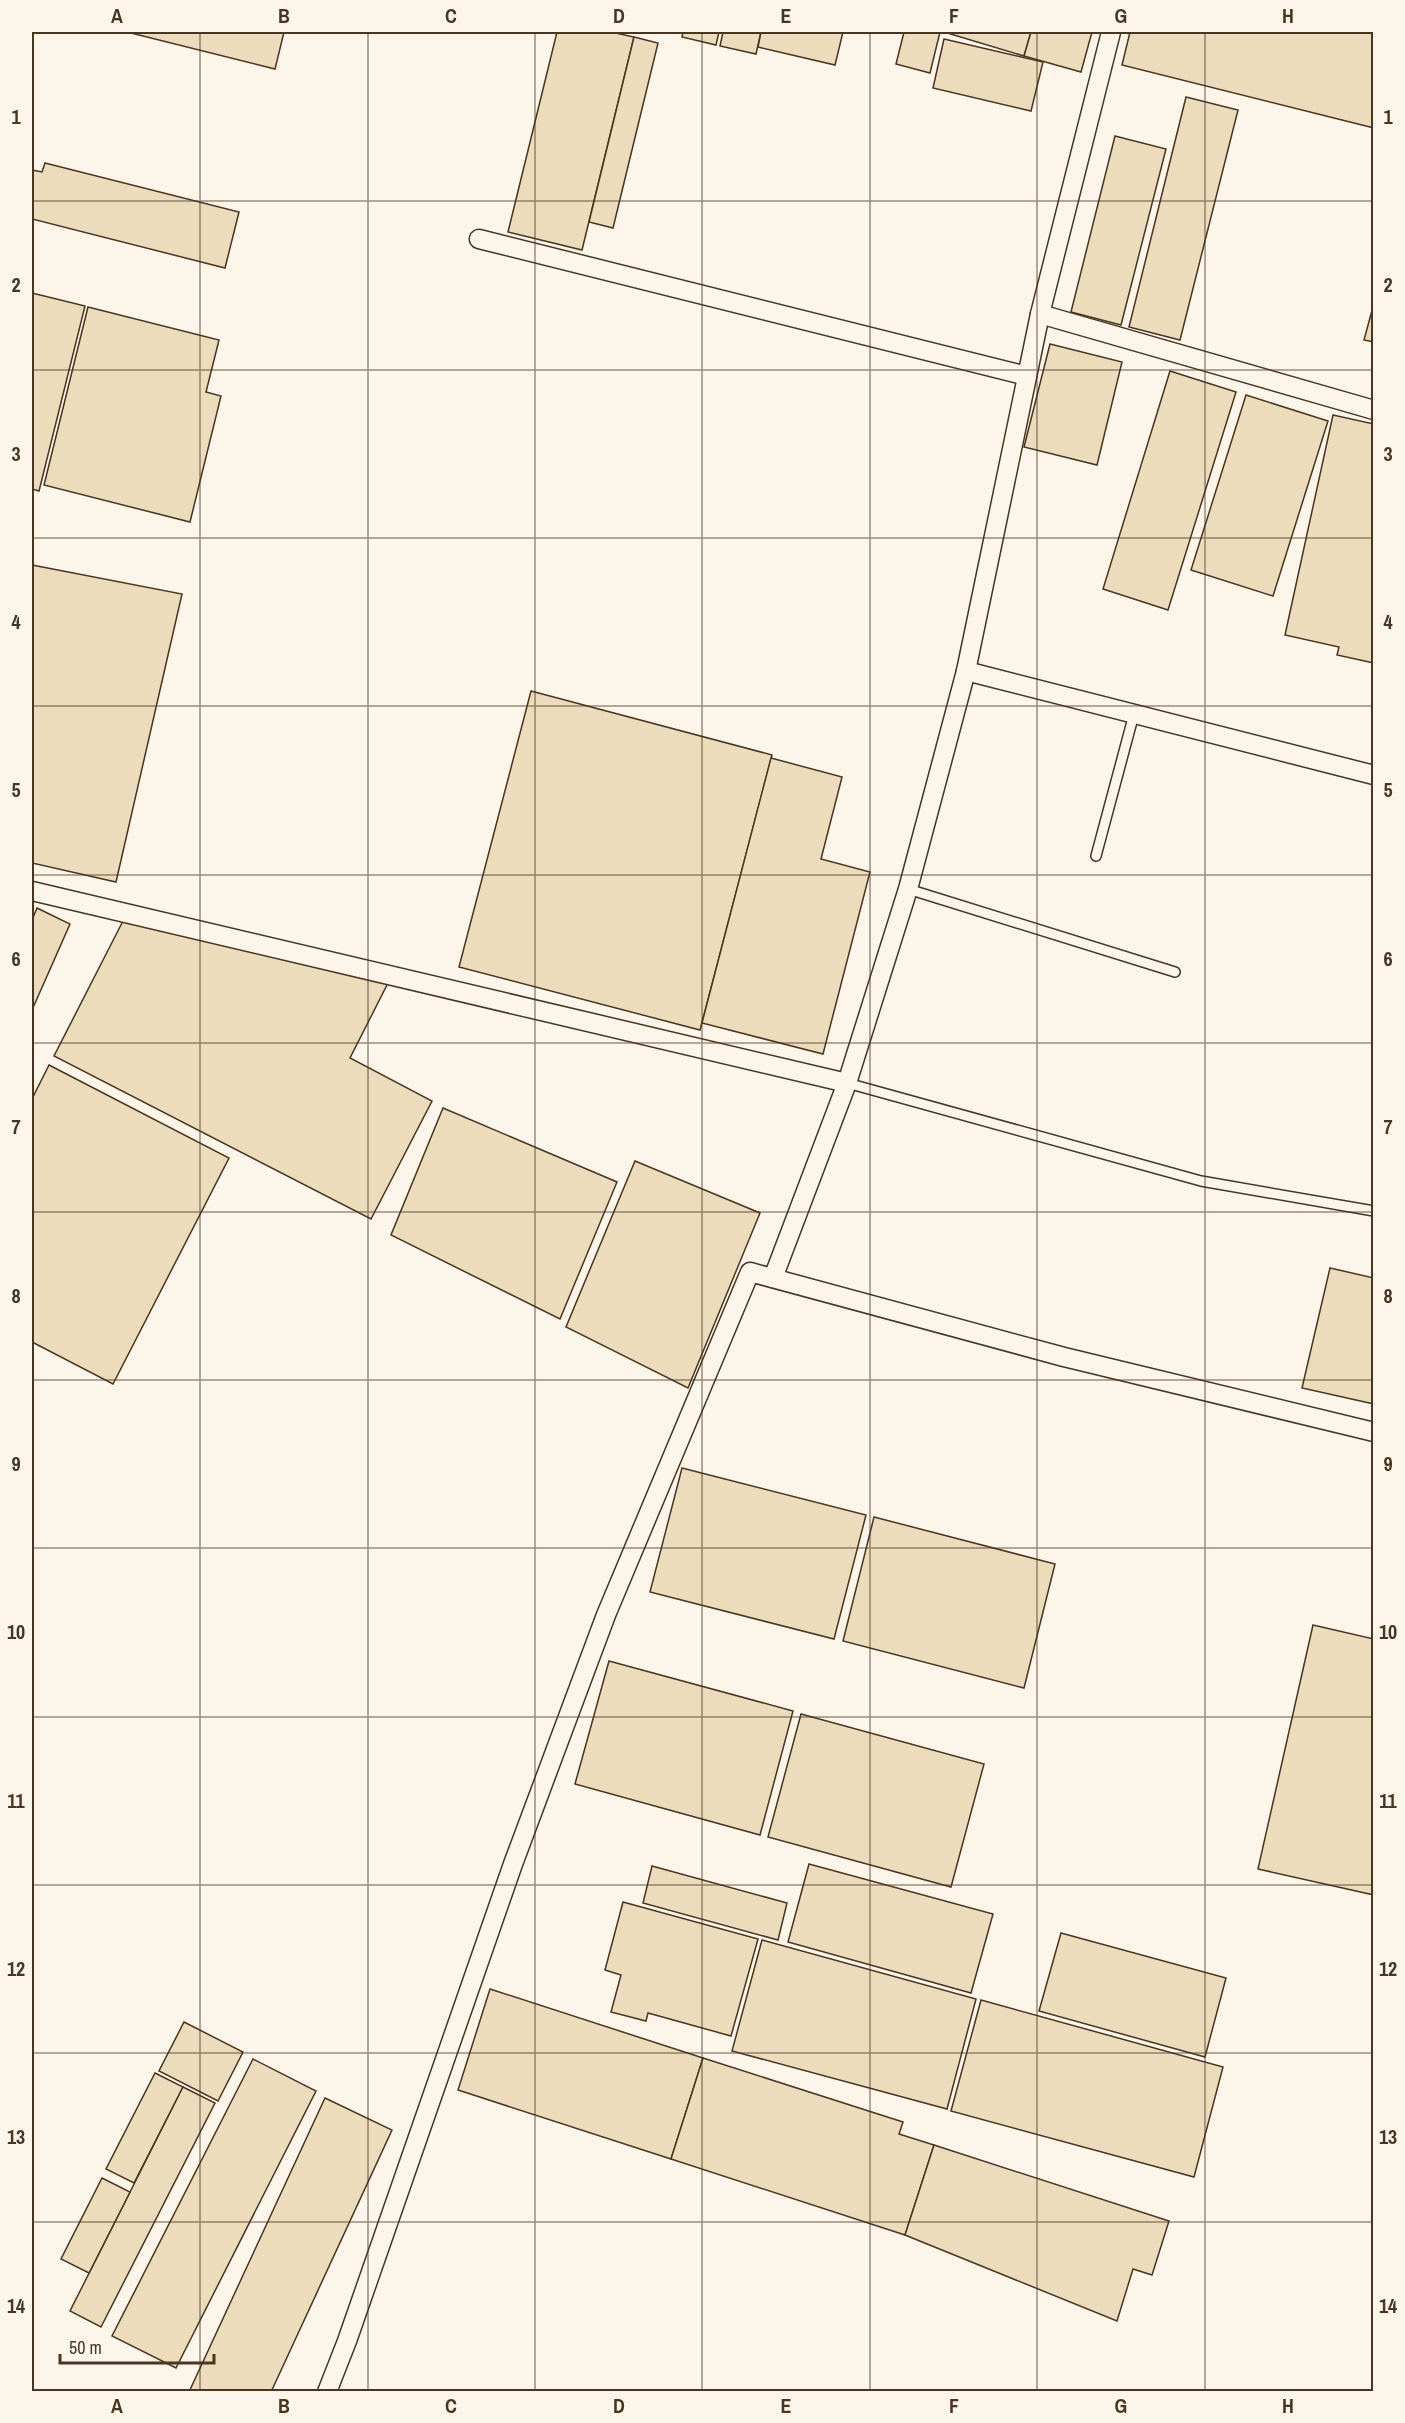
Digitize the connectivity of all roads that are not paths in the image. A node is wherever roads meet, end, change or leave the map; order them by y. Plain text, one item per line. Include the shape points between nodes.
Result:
1 (1111, 32) edge
2 (479, 239) dead end
3 (1040, 314) junction
4 (1027, 376) junction
5 (1374, 410) edge
6 (966, 671) junction
7 (1134, 714) junction
8 (1374, 776) edge
9 (1096, 856) dead end
10 (908, 889) junction
11 (32, 891) edge
12 (1174, 972) dead end
13 (847, 1083) junction
14 (1374, 1211) edge
15 (773, 1278) junction
16 (1374, 1432) edge
17 (327, 2391) edge

1 - 3 street
2 - 4 street
3 - 4 street
3 - 5 street
4 - 6 street
6 - 7 street
6 - 10 street
7 - 8 street
7 - 9 lane
10 - 12 lane
10 - 13 street
11 - 13 street
13 - 14 lane via 1201,1181
13 - 15 street
15 - 16 street via 1064,1357
15 - 17 street via 750,1272 606,1615 513,1864

